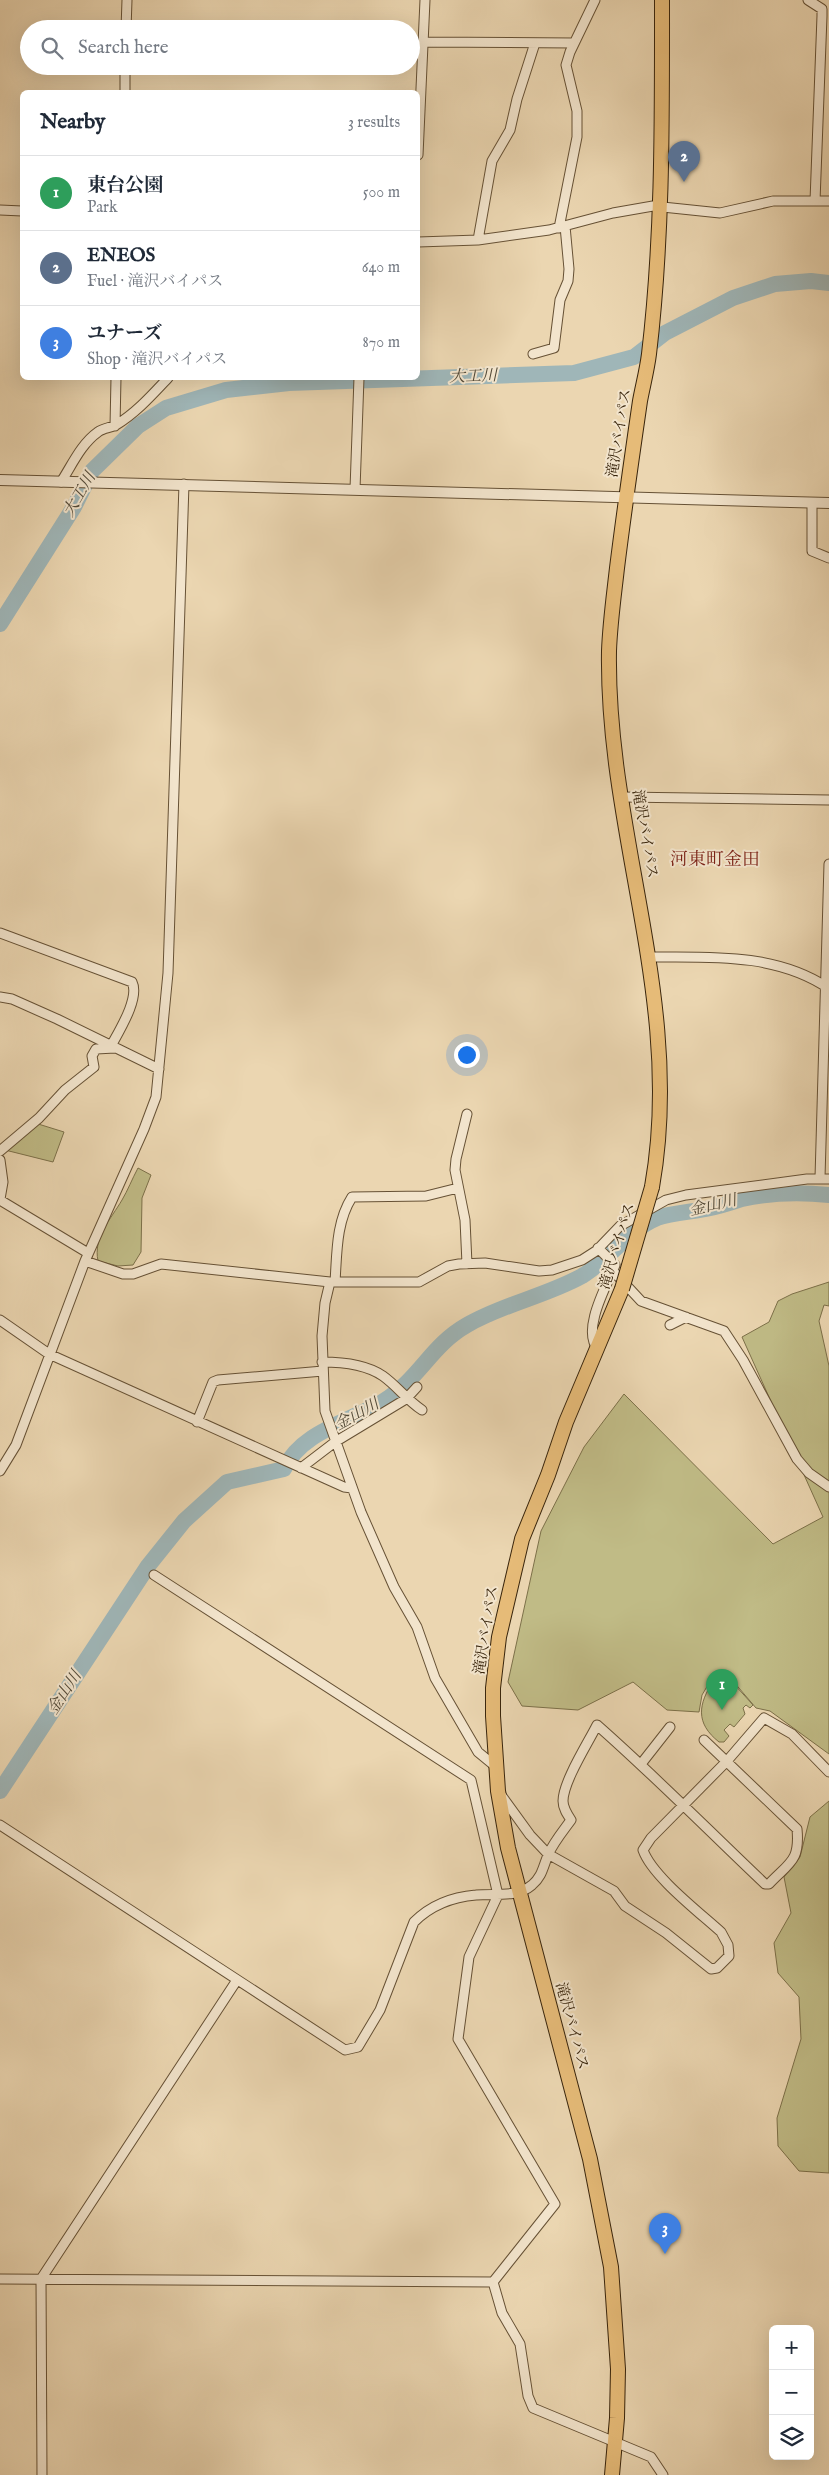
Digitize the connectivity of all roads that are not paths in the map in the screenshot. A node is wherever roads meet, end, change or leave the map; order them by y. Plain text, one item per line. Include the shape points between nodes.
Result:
1 (127, 0) edge
2 (425, 0) edge
3 (595, 0) edge
4 (662, 0) edge
5 (808, 0) edge
6 (126, 20) edge
7 (424, 42) junction
8 (535, 43) junction
9 (574, 43) junction
10 (125, 75) edge
11 (124, 90) edge
12 (420, 92) edge
13 (815, 201) junction
14 (829, 202) edge
15 (661, 207) junction
16 (0, 210) edge
17 (20, 211) edge
18 (562, 227) junction
19 (478, 240) junction
20 (420, 242) edge
21 (533, 354) dead end
22 (116, 380) edge
23 (166, 380) edge
24 (358, 380) edge
25 (115, 426) junction
26 (0, 480) edge
27 (61, 482) junction
28 (184, 484) junction
29 (355, 489) junction
30 (626, 496) junction
31 (812, 503) junction
32 (829, 503) edge
33 (829, 558) edge
34 (622, 797) junction
35 (829, 800) edge
36 (829, 864) edge
37 (0, 933) edge
38 (650, 957) junction
39 (827, 988) edge
40 (1, 1000) edge
41 (114, 1047) junction
42 (160, 1069) junction
43 (826, 1095) edge
44 (467, 1114) dead end
45 (0, 1151) edge
46 (0, 1160) edge
47 (824, 1178) edge
48 (458, 1188) junction
49 (0, 1199) edge
50 (598, 1248) junction
51 (86, 1257) junction
52 (467, 1264) junction
53 (613, 1271) junction
54 (332, 1282) junction
55 (686, 1317) junction
56 (0, 1320) edge
57 (670, 1325) dead end
58 (598, 1349) junction
59 (49, 1354) junction
60 (322, 1367) junction
61 (417, 1386) dead end
62 (406, 1399) junction
63 (422, 1410) dead end
64 (197, 1422) junction
65 (335, 1442) junction
66 (301, 1468) junction
67 (0, 1471) edge
68 (829, 1487) edge
69 (352, 1488) junction
70 (154, 1575) dead end
71 (670, 1727) dead end
72 (704, 1740) dead end
73 (727, 1761) junction
74 (641, 1764) junction
75 (495, 1766) junction
76 (829, 1772) edge
77 (498, 1791) junction
78 (683, 1807) junction
79 (0, 1826) edge
80 (548, 1854) junction
81 (519, 1892) junction
82 (498, 1895) junction
83 (237, 1980) junction
84 (0, 2279) edge
85 (41, 2279) junction
86 (493, 2282) junction
87 (614, 2441) junction
88 (42, 2475) edge
89 (612, 2475) edge
90 (662, 2475) edge

1 - 6 street
2 - 7 street
3 - 9 street
4 - 15 highway, 滝沢バイパス
5 - 13 street via 822,9
7 - 8 street
7 - 12 street
8 - 9 street
8 - 19 street via 516,99 510,130 492,160
9 - 18 street via 566,65 577,111 578,137
10 - 11 street
13 - 14 street
13 - 15 street via 758,202 720,213
15 - 18 street via 613,213
15 - 30 highway, 滝沢バイパス via 646,374
16 - 17 street
18 - 19 street
18 - 21 street via 569,269 560,300 554,348
19 - 20 street
22 - 25 street
23 - 25 street via 150,398
24 - 29 street
25 - 27 street via 99,431 86,443
26 - 27 street
27 - 28 street
28 - 29 street
28 - 42 street via 168,973
29 - 30 street
30 - 31 street
30 - 34 highway, 滝沢バイパス via 609,649 611,729
31 - 32 street
31 - 33 street via 812,551
34 - 35 street
34 - 38 highway, 滝沢バイパス
36 - 39 street
37 - 41 street via 132,982 132,1000
38 - 39 street via 729,957 783,967
38 - 58 highway, 滝沢バイパス, bridge via 661,1090 658,1145 652,1187 622,1289
39 - 43 street
40 - 41 street via 21,1003
41 - 42 street
41 - 45 street via 96,1049 92,1056 94,1067
42 - 51 street via 156,1097 144,1129
43 - 47 street
44 - 48 street via 456,1159
46 - 49 street via 3,1182
47 - 50 street via 666,1200 620,1226
48 - 52 street via 465,1220
48 - 54 street via 426,1196 352,1197 339,1230
49 - 51 street
50 - 52 street via 582,1260 552,1270
50 - 53 street via 616,1265
51 - 54 street via 123,1274 142,1272 161,1264
51 - 59 street
52 - 54 street via 448,1266 419,1282
53 - 55 street via 641,1301
53 - 58 street via 592,1322 594,1344
54 - 60 street via 322,1316
55 - 57 street
55 - 68 street via 724,1331 797,1459 809,1473
56 - 59 street
58 - 75 highway, 滝沢バイパス via 566,1422 512,1572 494,1679
59 - 64 street
59 - 67 street via 16,1445
60 - 62 street via 347,1364 381,1375
60 - 64 street via 213,1382
60 - 65 street via 324,1411
61 - 62 street
62 - 63 street
62 - 65 street
64 - 66 street
65 - 66 street
65 - 69 street
66 - 69 street
69 - 75 street via 394,1587 417,1627 439,1685 478,1752
70 - 82 street via 471,1780
71 - 74 street
72 - 73 street
73 - 76 street via 764,1718 792,1734
73 - 78 street
73 - 78 street via 797,1829 799,1848 796,1855 770,1884 765,1884
74 - 78 street
74 - 80 street via 597,1725 564,1795 563,1804 571,1820
75 - 77 highway, 滝沢バイパス
77 - 80 street
77 - 81 highway, 滝沢バイパス
78 - 80 street via 643,1850 657,1872 721,1932 728,1945 729,1956 716,1968 712,1969 666,1932 641,1918 614,1892
79 - 83 street
80 - 81 street via 541,1876
81 - 82 street
81 - 87 highway, 滝沢バイパス via 565,2058 604,2222 618,2347
82 - 83 street via 455,1898 436,1905 414,1922 380,2010 358,2047 352,2050 345,2050
82 - 86 street via 469,1956 458,2039 555,2204
83 - 85 street
84 - 85 street
85 - 86 street
85 - 88 street
86 - 87 street via 502,2313 520,2344 528,2396 533,2408
87 - 89 highway, 滝沢バイパス
87 - 90 street via 651,2457

